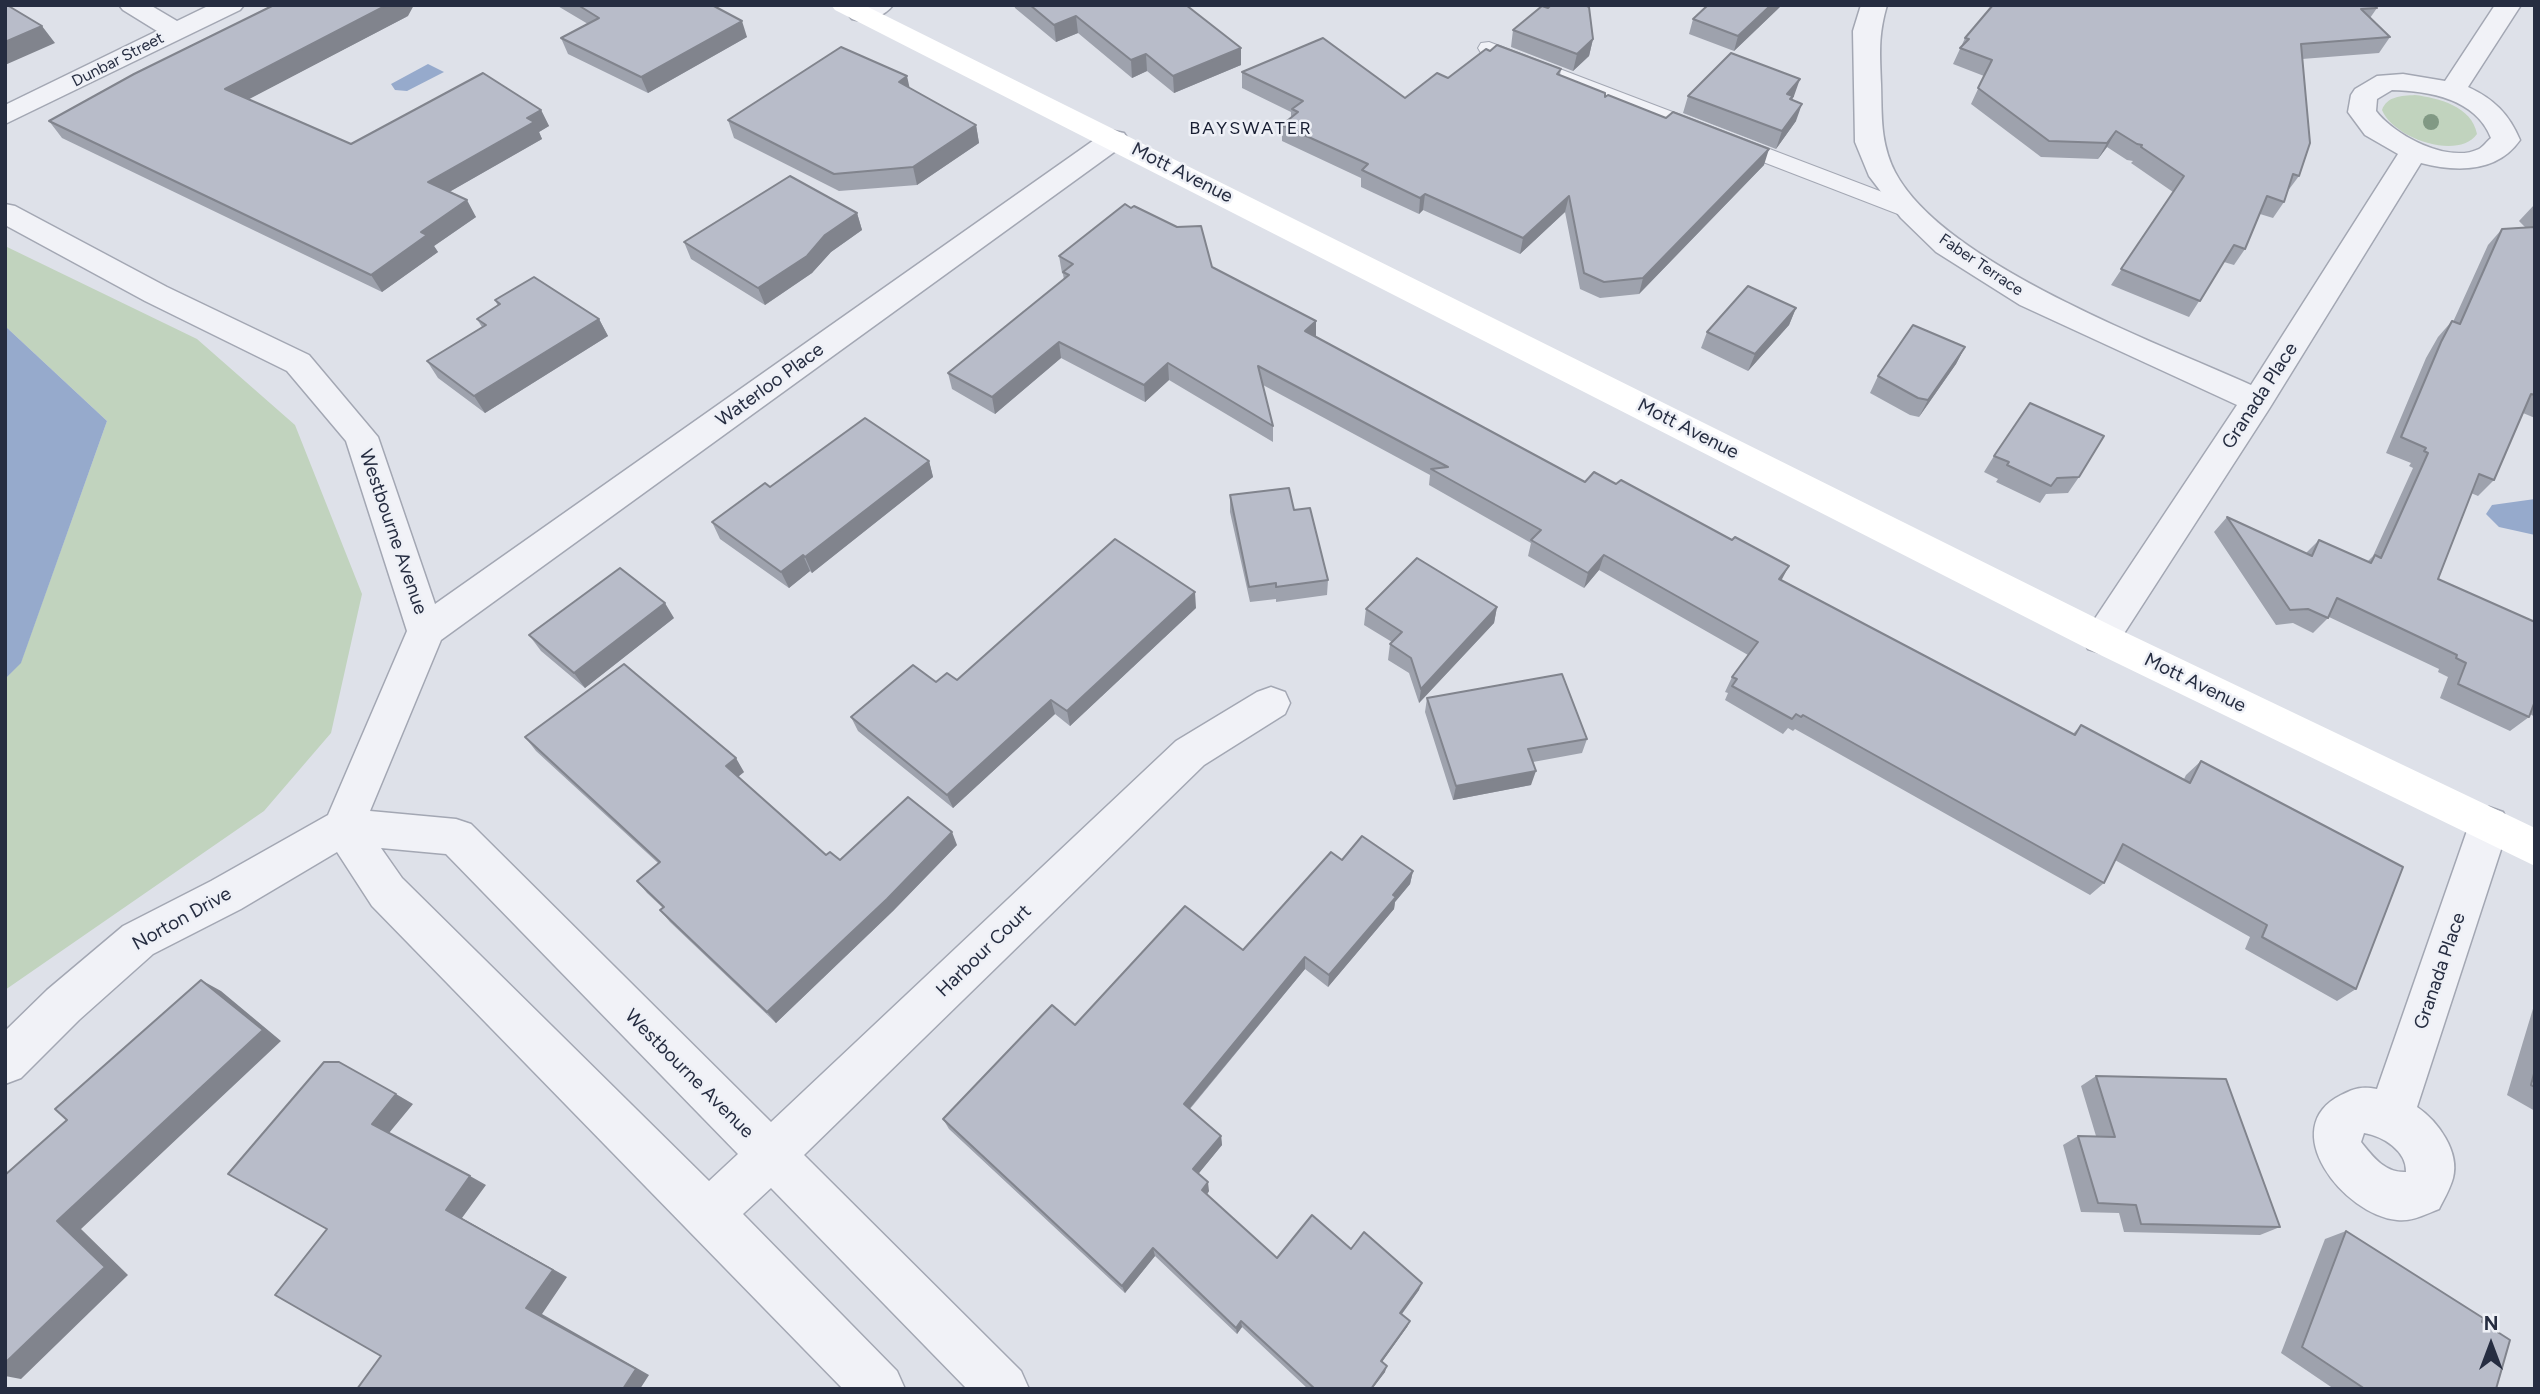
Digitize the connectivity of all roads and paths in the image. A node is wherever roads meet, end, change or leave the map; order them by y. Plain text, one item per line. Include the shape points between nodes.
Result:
1 (132, 5) edge
2 (231, 5) edge
3 (1874, 5) edge
4 (2508, 5) edge
5 (862, 8) edge
6 (175, 31) junction
7 (1489, 48) edge
8 (2452, 91) junction
9 (5, 116) edge
10 (1114, 139) junction
11 (2414, 151) junction
12 (1911, 211) junction
13 (5, 213) edge
14 (2257, 401) junction
15 (426, 631) junction
16 (2101, 638) junction
17 (1271, 703) dead end
18 (2489, 825) junction
19 (343, 827) junction
20 (2535, 848) edge
21 (5, 1062) edge
22 (2391, 1116) dead end
23 (770, 1157) junction
24 (709, 1214) junction
25 (879, 1389) edge
26 (1003, 1389) edge

1 - 6 street
2 - 6 street, Dunbar Street
3 - 12 street, Faber Terrace via 1866,31 1870,142 1883,176
4 - 8 street
5 - 10 street, Mott Avenue
6 - 9 street, Dunbar Street
7 - 12 lane
8 - 11 street via 2498,121 2506,140 2499,151 2465,161
8 - 11 street via 2387,82 2362,95 2358,105 2374,130
10 - 15 street, Waterloo Place
10 - 16 street, Mott Avenue
11 - 14 street, Granada Place
12 - 14 street, Faber Terrace via 1947,244 2031,298
13 - 15 street, Westbourne Avenue via 298,363 361,437
14 - 16 street, Granada Place
15 - 19 street, Westbourne Avenue
16 - 18 street, Mott Avenue
17 - 23 street, Harbour Court via 1190,753
18 - 20 street, Mott Avenue
18 - 22 street, Granada Place
19 - 21 street, Norton Drive via 138,940
19 - 23 street, Westbourne Avenue via 456,837
19 - 24 street via 387,892
23 - 24 street, Harbour Court
23 - 26 street, Westbourne Avenue
24 - 25 street

